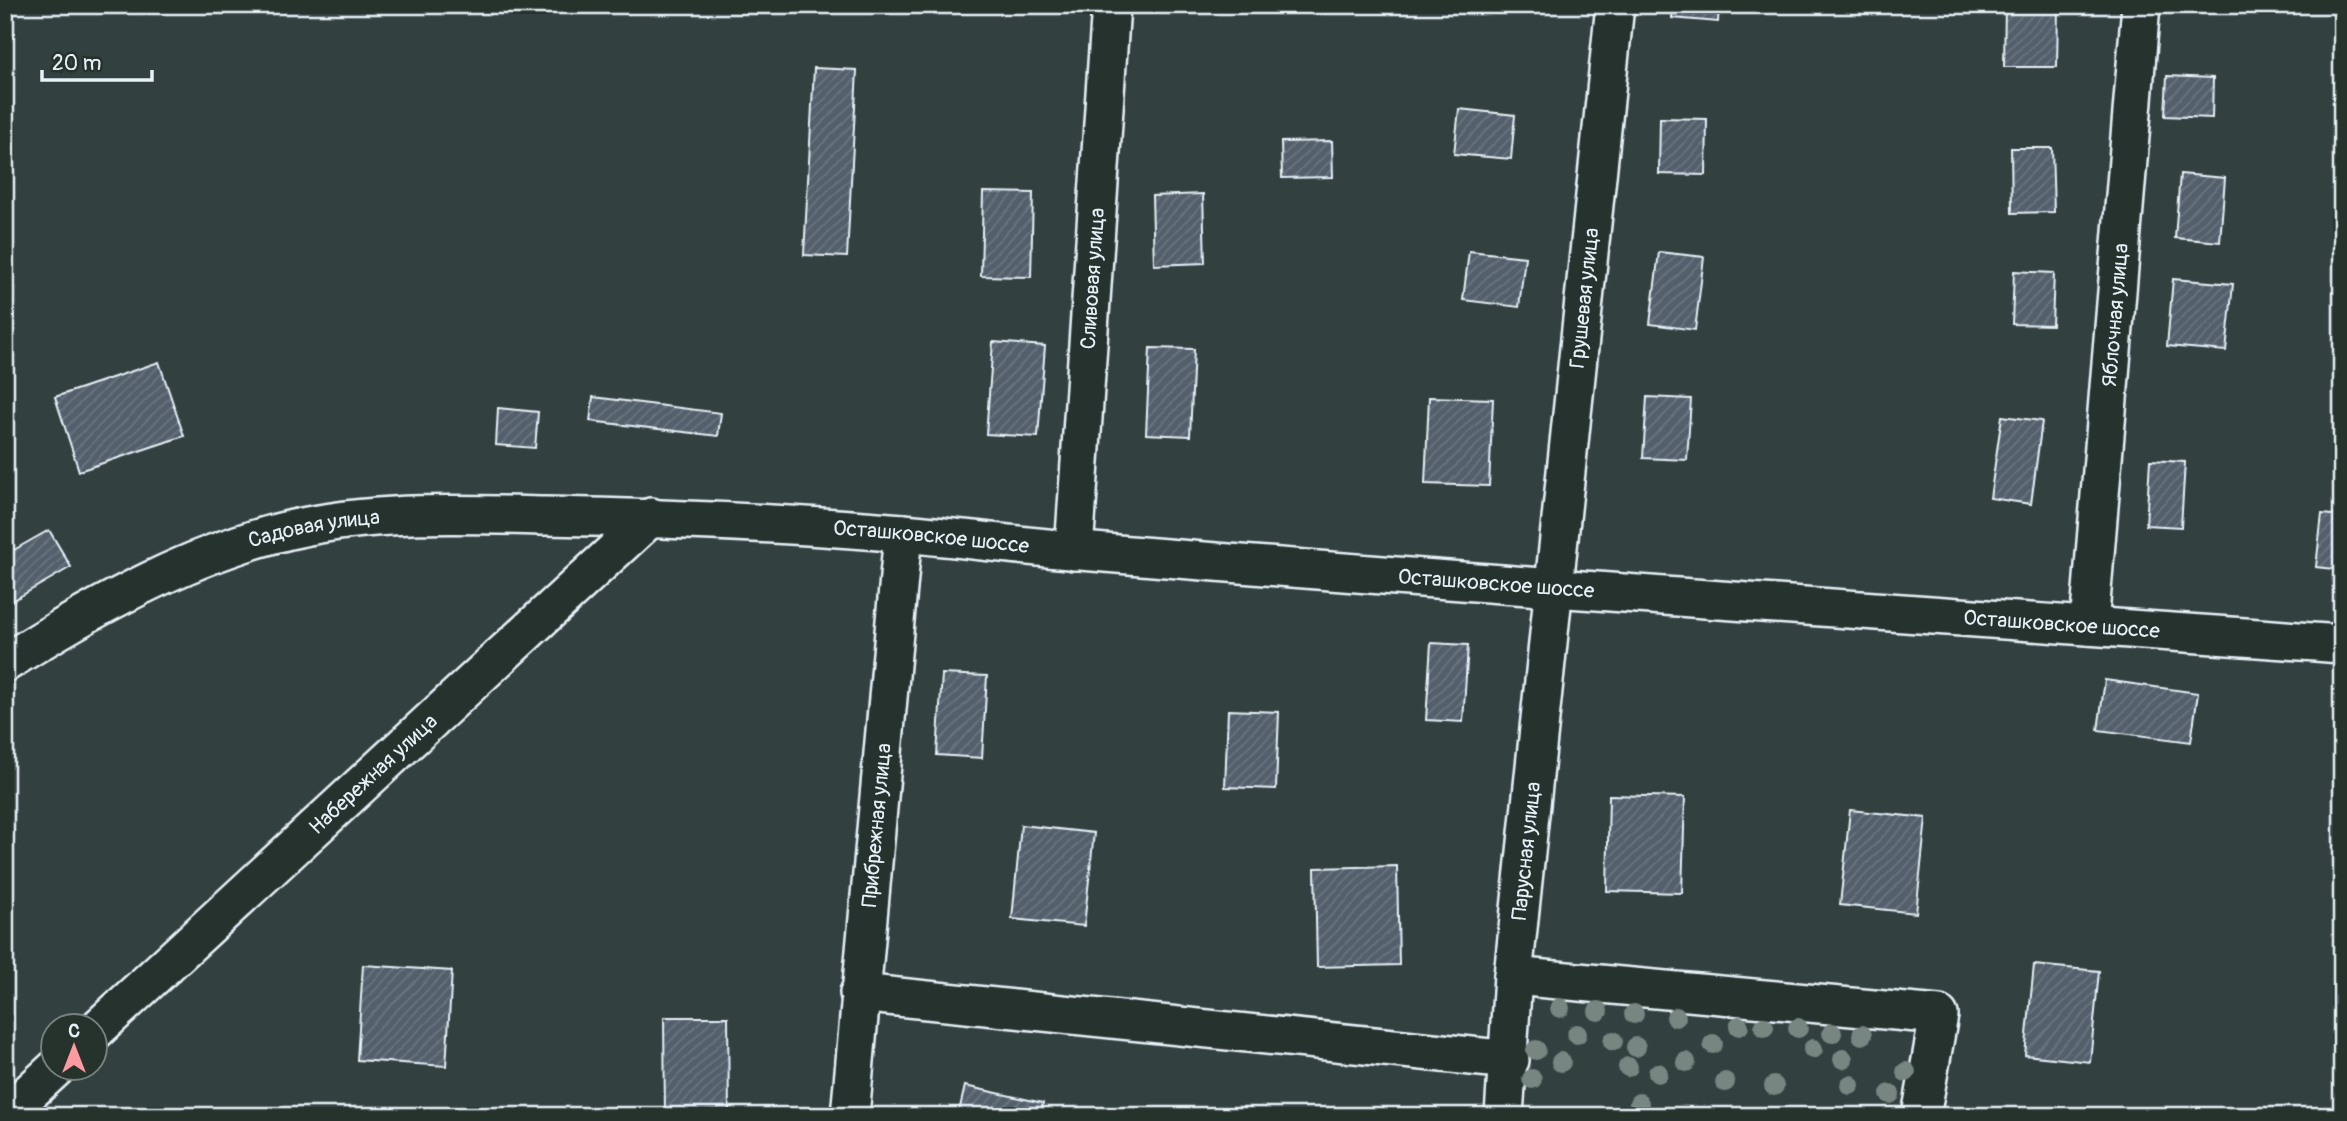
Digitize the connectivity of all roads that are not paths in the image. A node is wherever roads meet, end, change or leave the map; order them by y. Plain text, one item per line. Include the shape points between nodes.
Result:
1 (1111, 5) edge
2 (1615, 5) edge
3 (2141, 5) edge
4 (650, 517) junction
5 (902, 533) junction
6 (1074, 551) junction
7 (1552, 588) junction
8 (2089, 626) junction
9 (2342, 644) edge
10 (5, 663) edge
11 (1513, 975) junction
12 (859, 993) junction
13 (108, 1019) edge
14 (1510, 1060) junction
15 (42, 1082) edge
16 (5, 1115) edge
17 (850, 1116) edge
18 (1504, 1116) edge
19 (1921, 1116) edge

1 - 6 street, Сливовая улица
2 - 7 street, Грушевая улица
3 - 8 street, Яблочная улица
4 - 5 street, Осташковское шоссе
4 - 10 street, Садовая улица via 394,515 308,526 227,547 70,622
4 - 13 street, Набережная улица
5 - 6 street, Осташковское шоссе
5 - 12 street, Прибрежная улица
6 - 7 street, Осташковское шоссе
7 - 8 street, Осташковское шоссе
7 - 11 street, Парусная улица
8 - 9 street, Осташковское шоссе
11 - 14 street, Парусная улица
11 - 19 street via 1939,1015
12 - 14 street
12 - 17 street, Прибрежная улица
14 - 18 street, Парусная улица
15 - 16 street

